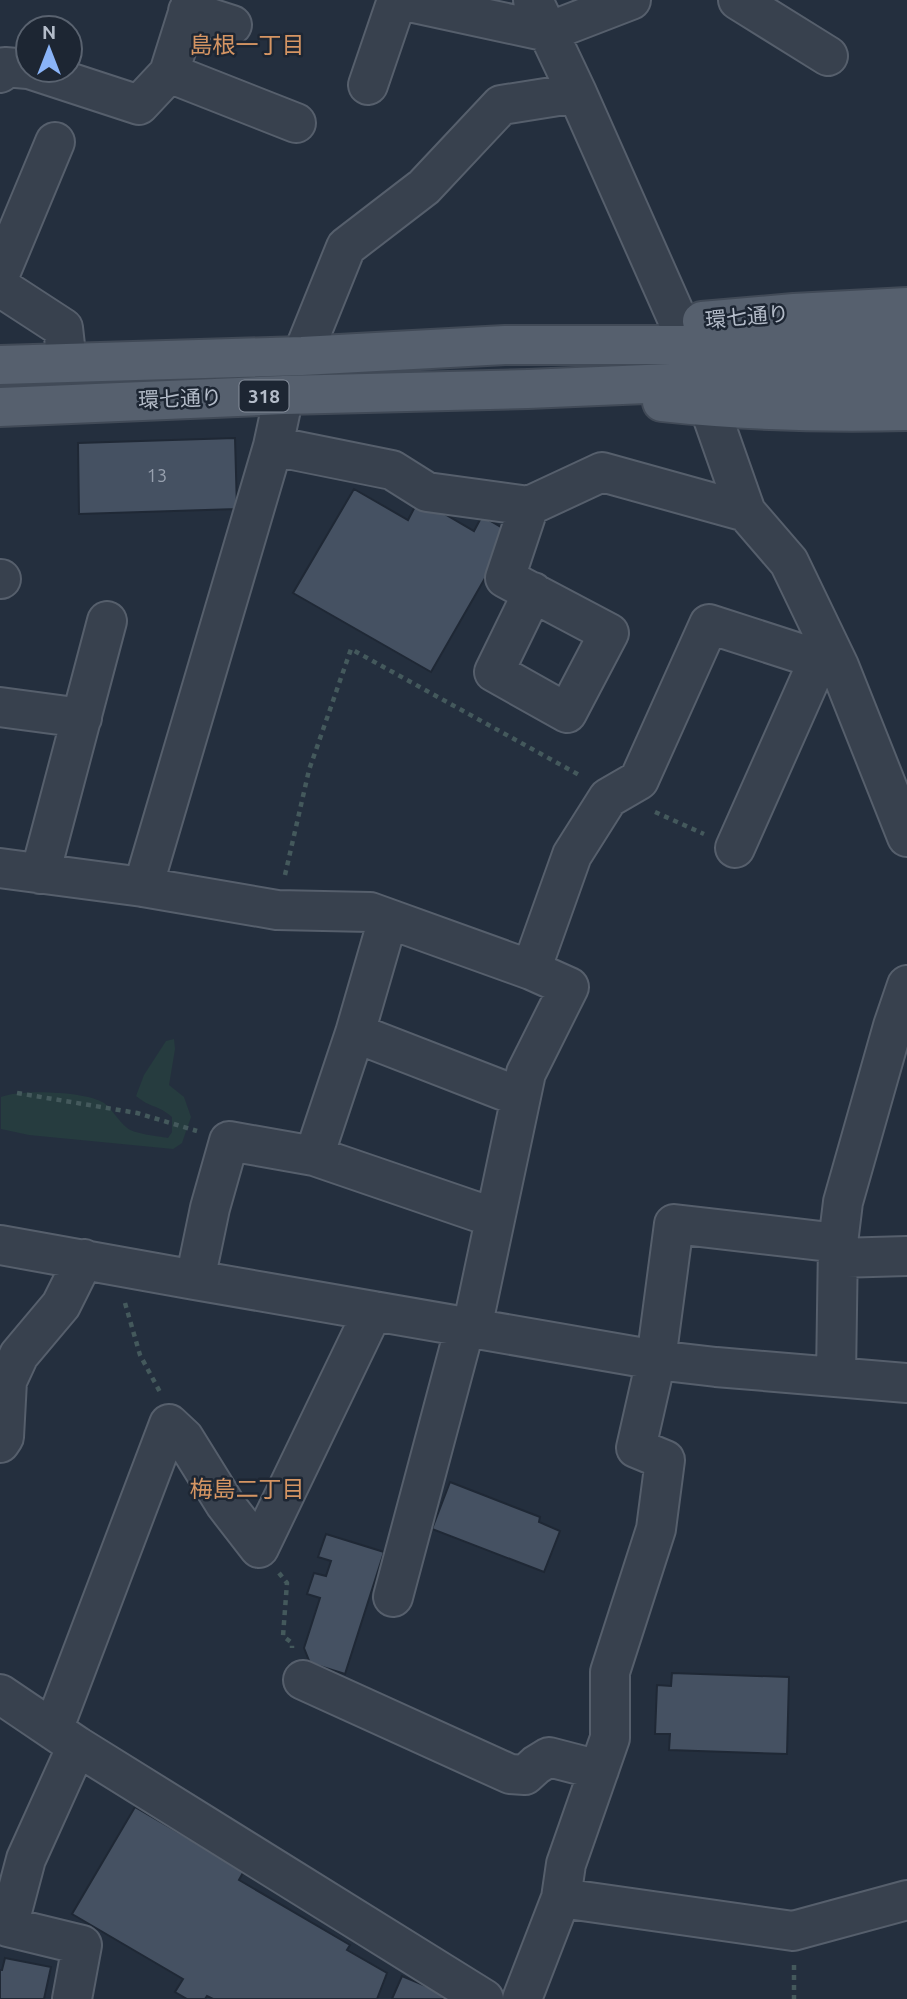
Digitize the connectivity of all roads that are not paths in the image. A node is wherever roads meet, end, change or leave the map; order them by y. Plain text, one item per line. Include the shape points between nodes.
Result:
1 (399, 0) edge
2 (631, 0) edge
3 (738, 0) edge
4 (190, 5) edge
5 (540, 16) edge
6 (232, 25) dead end
7 (828, 55) dead end
8 (169, 73) junction
9 (75, 84) edge
10 (368, 85) dead end
11 (577, 93) junction
12 (296, 123) dead end
13 (55, 142) dead end
14 (0, 274) edge
15 (0, 287) edge
16 (907, 307) edge
17 (679, 323) junction
18 (505, 345) junction
19 (302, 356) junction
20 (892, 357) edge
21 (67, 363) junction
22 (0, 365) edge
23 (528, 389) junction
24 (284, 395) junction
25 (0, 407) edge
26 (709, 407) junction
27 (907, 411) edge
28 (273, 446) junction
29 (529, 506) junction
30 (746, 512) junction
31 (533, 592) dead end
32 (107, 621) dead end
33 (829, 662) junction
34 (0, 707) edge
35 (82, 718) junction
36 (907, 837) edge
37 (735, 848) road end
38 (0, 868) edge
39 (40, 874) junction
40 (143, 887) junction
41 (388, 919) junction
42 (531, 970) junction
43 (907, 985) edge
44 (355, 1033) junction
45 (520, 1097) junction
46 (314, 1156) junction
47 (495, 1219) junction
48 (0, 1245) edge
49 (838, 1251) junction
50 (907, 1256) edge
51 (99, 1262) junction
52 (195, 1280) junction
53 (373, 1311) junction
54 (469, 1328) junction
55 (656, 1360) junction
56 (836, 1377) junction
57 (907, 1383) edge
58 (0, 1443) edge
59 (393, 1597) dead end
60 (303, 1680) road end
61 (0, 1694) edge
62 (65, 1738) junction
63 (598, 1770) junction
64 (561, 1898) junction
65 (907, 1900) edge
66 (72, 1999) edge
67 (484, 1999) edge
68 (522, 1999) edge

1 - 5 street
1 - 10 street
2 - 5 street
3 - 7 street
4 - 6 street
4 - 8 street
5 - 11 street
8 - 9 street via 139,105
8 - 12 street
11 - 17 street
11 - 19 street via 501,105 424,187 346,247
13 - 14 street
15 - 21 street via 64,328
16 - 17 main road, 環七通り / 318
17 - 18 main road, 環七通り / 318
18 - 19 main road, 環七通り / 318
18 - 20 main road, 環七通り / 318 via 702,345
19 - 21 main road, 環七通り / 318
20 - 23 main road, 環七通り / 318
21 - 22 main road, 環七通り / 318
23 - 24 main road, 環七通り / 318
23 - 26 main road, 環七通り / 318
24 - 25 main road, 環七通り / 318
24 - 28 street
26 - 27 main road, 環七通り / 318
26 - 30 street
28 - 29 street via 391,470 427,492
28 - 40 street
29 - 30 street via 602,472
29 - 31 street via 505,578
30 - 33 street via 789,562
32 - 35 street
33 - 36 street
33 - 37 street
33 - 42 street via 709,624 639,780 608,798 572,855
34 - 35 street
35 - 39 street
38 - 39 street
39 - 40 street
40 - 41 street via 277,910 370,912
41 - 42 street
41 - 44 street
42 - 45 street via 569,987 526,1073
43 - 49 street via 843,1202
44 - 45 street
44 - 46 street
45 - 47 street
46 - 47 street
46 - 52 street via 229,1140
47 - 54 street
48 - 51 street
49 - 50 street
49 - 55 street via 674,1224
49 - 56 street
51 - 52 street
51 - 58 street via 19,1355 7,1381
52 - 53 street
53 - 54 street
53 - 62 street via 259,1548 184,1438 169,1424
54 - 55 street
54 - 59 street
55 - 56 street
55 - 63 street via 636,1448 664,1460 656,1529 610,1672 610,1738
56 - 57 street
60 - 63 street via 510,1774 525,1775 549,1757
61 - 62 street
62 - 66 street via 8,1927 82,1945
62 - 67 street
63 - 64 street via 566,1864
64 - 65 street via 793,1931
64 - 68 street

